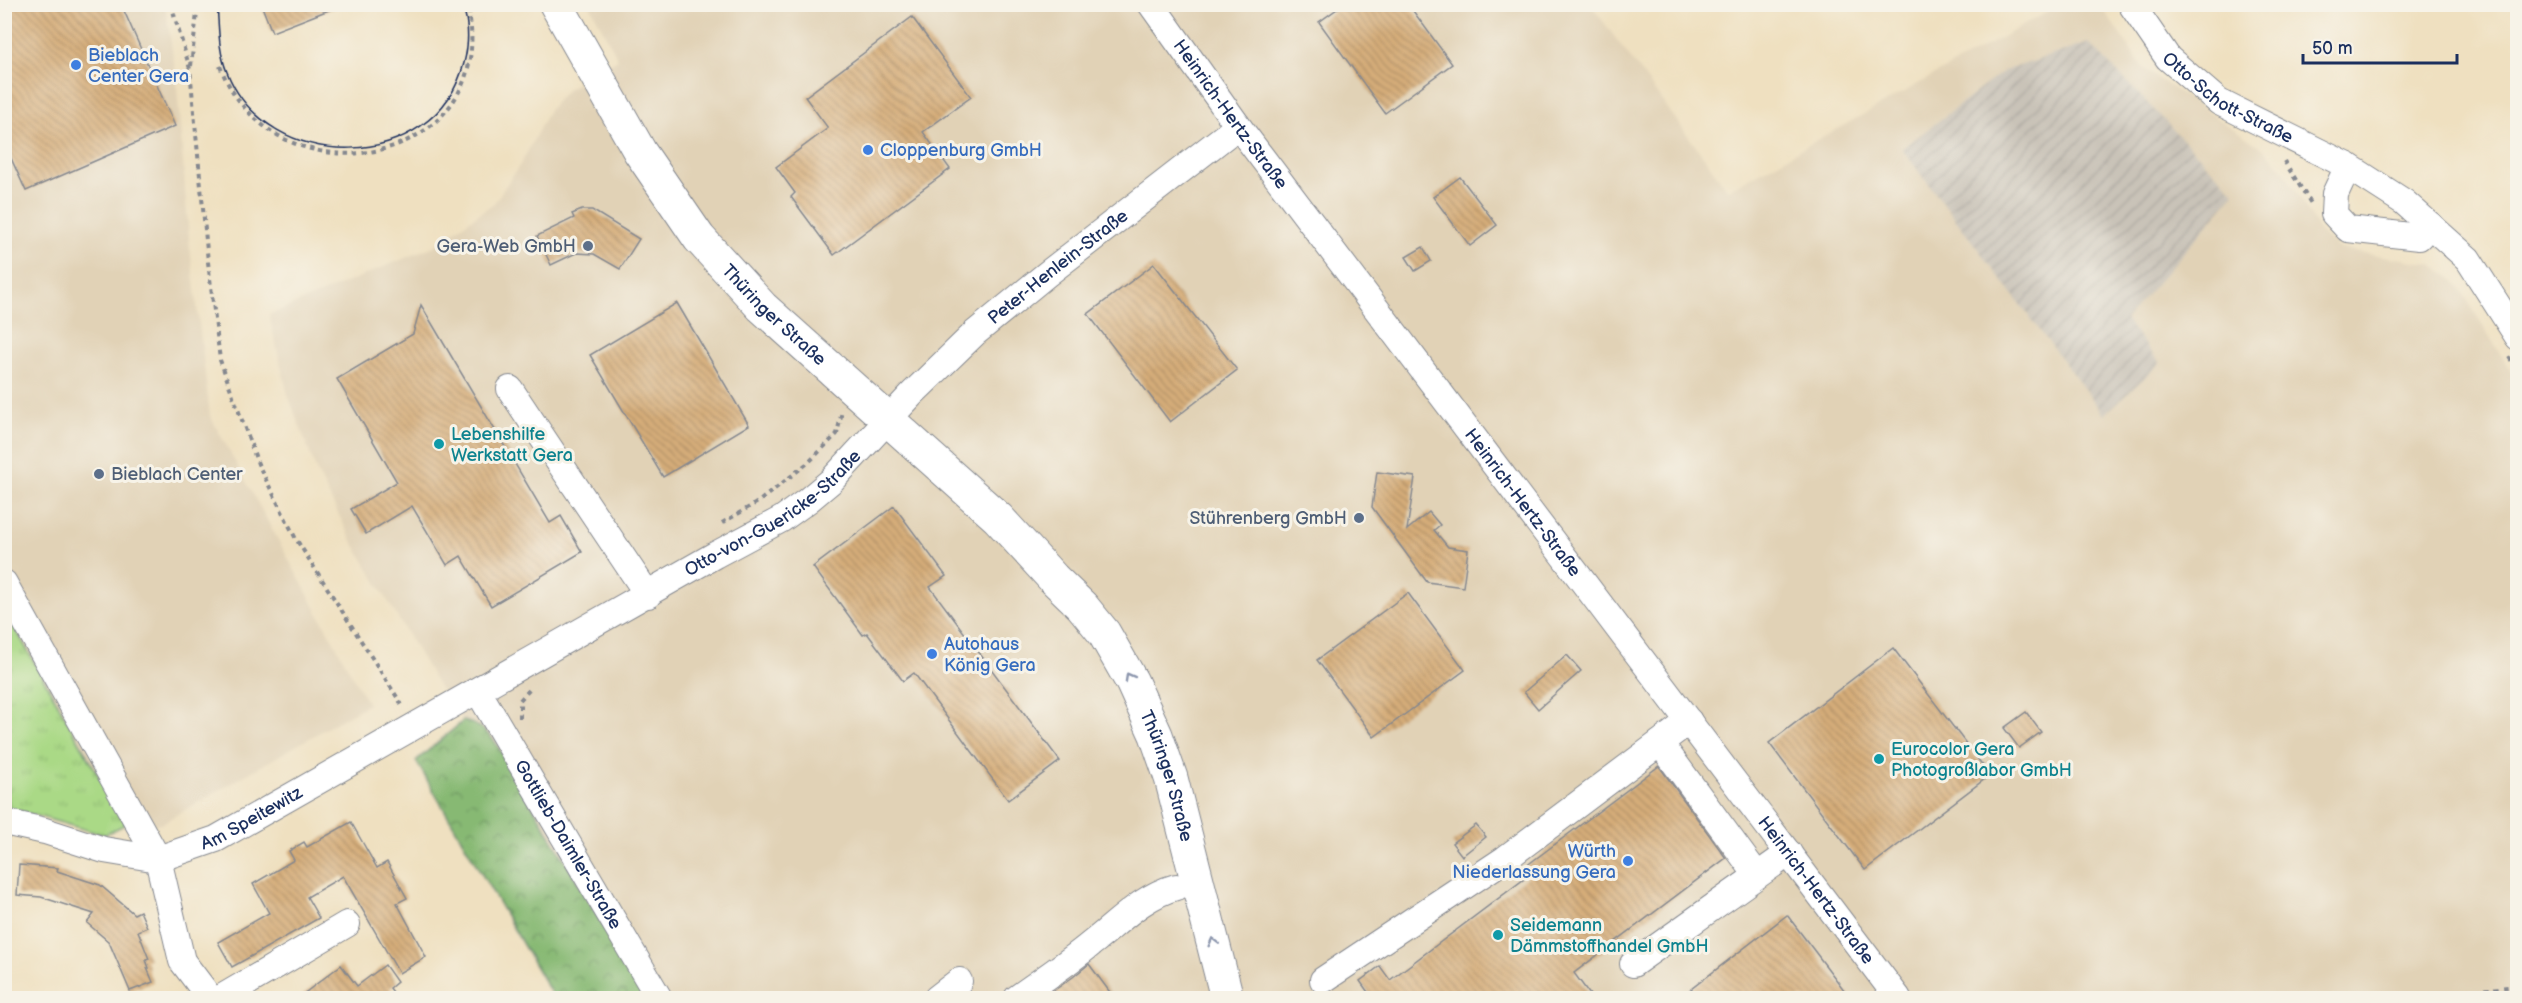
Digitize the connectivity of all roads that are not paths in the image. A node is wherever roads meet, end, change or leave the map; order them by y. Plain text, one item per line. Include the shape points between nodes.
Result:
1 (556, 4) edge
2 (1151, 4) edge
3 (2131, 4) edge
4 (1238, 126) junction
5 (2348, 166) junction
6 (2430, 225) junction
7 (2517, 337) edge
8 (510, 389) dead end
9 (888, 420) junction
10 (4, 583) edge
11 (648, 595) junction
12 (478, 691) junction
13 (1689, 721) junction
14 (1660, 743) junction
15 (4, 822) edge
16 (1789, 853) junction
17 (158, 859) junction
18 (1757, 875) junction
19 (1187, 884) junction
20 (347, 924) dead end
21 (1633, 964) dead end
22 (1323, 980) dead end
23 (959, 981) dead end
24 (210, 999) edge
25 (221, 999) edge
26 (659, 999) edge
27 (937, 999) edge
28 (1017, 999) edge
29 (1204, 999) edge
30 (1227, 999) edge
31 (1898, 999) edge

1 - 9 main road, Thüringer Straße via 640,152 699,238 762,307
2 - 4 street, Heinrich-Hertz-Straße
3 - 5 street, Otto-Schott-Straße via 2168,58 2219,102
4 - 9 street, Peter-Henlein-Straße via 993,318
4 - 13 street, Heinrich-Hertz-Straße
5 - 6 street, Otto-Schott-Straße via 2404,202
5 - 6 street via 2336,194 2334,214 2348,229 2419,237
6 - 7 street, Otto-Schott-Straße via 2468,259
8 - 11 street
9 - 11 street, Otto-von-Guericke-Straße via 807,501
9 - 19 main road, Thüringer Straße via 998,518 1053,578 1114,694
10 - 17 street
11 - 12 street, Otto-von-Guericke-Straße
12 - 17 street, Am Speitewitz via 216,839
12 - 26 street, Gottlieb-Daimler-Straße
13 - 14 street
13 - 16 street, Heinrich-Hertz-Straße
14 - 18 street
14 - 22 street via 1505,859
15 - 17 street, Am Speitewitz via 104,850
16 - 18 street
16 - 31 street, Heinrich-Hertz-Straße
17 - 24 street via 182,961
18 - 21 street
19 - 28 street via 1160,891 1142,902
19 - 29 main road, Thüringer Straße
30 -> 19 main road, Thüringer Straße
20 - 25 street
23 - 27 street

